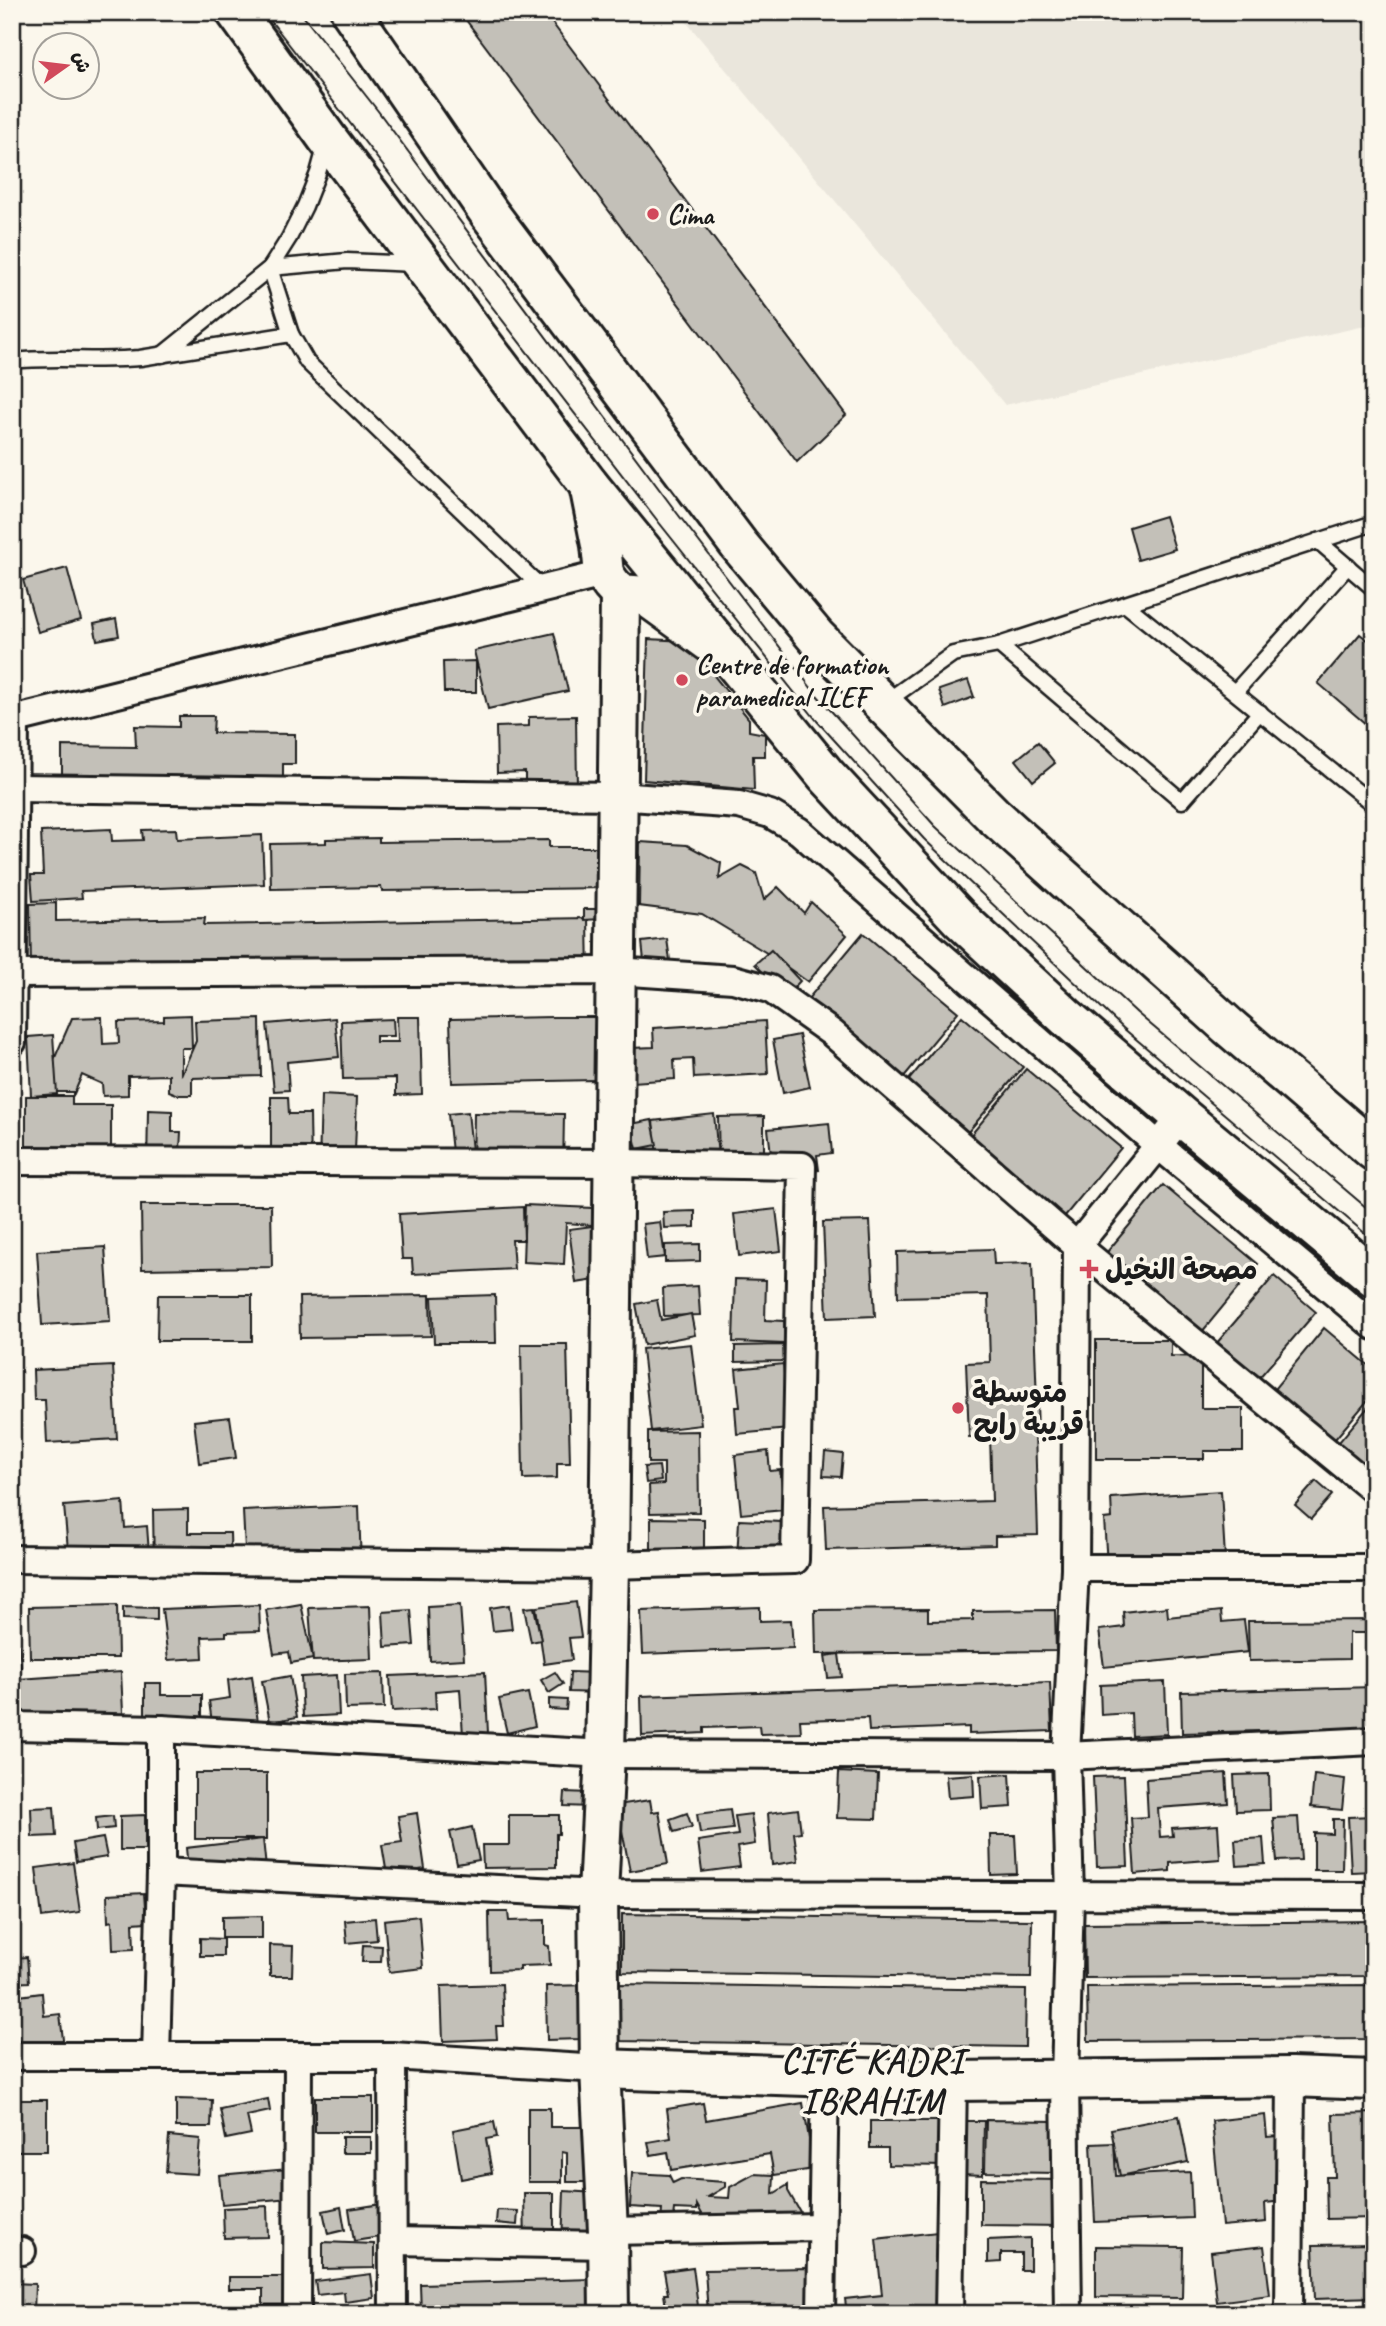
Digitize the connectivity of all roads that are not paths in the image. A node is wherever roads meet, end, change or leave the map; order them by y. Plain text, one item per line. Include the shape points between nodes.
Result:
1 (236, 12) edge
2 (351, 12) edge
3 (327, 138) junction
4 (423, 265) junction
5 (270, 268) junction
6 (290, 334) junction
7 (162, 355) junction
8 (12, 361) edge
9 (589, 485) junction
10 (1374, 523) edge
11 (1318, 541) junction
12 (1348, 566) junction
13 (612, 584) junction
14 (543, 589) junction
15 (1374, 589) edge
16 (1125, 604) junction
17 (999, 645) junction
18 (730, 657) junction
19 (1235, 692) junction
20 (883, 704) junction
21 (1260, 712) junction
22 (14, 720) edge
23 (16, 789) junction
24 (618, 796) junction
25 (1374, 805) edge
26 (616, 971) junction
27 (13, 974) edge
28 (12, 1042) edge
29 (1170, 1131) junction
30 (1374, 1151) edge
31 (12, 1161) edge
32 (614, 1163) junction
33 (1077, 1246) junction
34 (1374, 1277) edge
35 (1374, 1326) edge
36 (1374, 1490) edge
37 (12, 1559) edge
38 (609, 1565) junction
39 (1074, 1568) junction
40 (1374, 1568) edge
41 (12, 1726) edge
42 (161, 1729) junction
43 (1374, 1741) edge
44 (605, 1754) junction
45 (1066, 1756) junction
46 (161, 1872) junction
47 (598, 1894) junction
48 (1070, 1896) junction
49 (1374, 1896) edge
50 (12, 2056) edge
51 (156, 2056) junction
52 (298, 2056) junction
53 (392, 2056) junction
54 (600, 2069) junction
55 (825, 2076) junction
56 (1291, 2077) junction
57 (1065, 2079) junction
58 (1374, 2080) edge
59 (953, 2081) junction
60 (822, 2227) junction
61 (608, 2238) junction
62 (393, 2241) junction
63 (297, 2314) edge
64 (393, 2314) edge
65 (609, 2314) edge
66 (821, 2314) edge
67 (948, 2314) edge
68 (1068, 2314) edge
69 (1289, 2314) edge

1 - 3 main road
2 - 20 main road via 489,213 739,545 816,636
3 - 4 main road
3 - 5 lane via 305,206
4 - 5 lane via 347,261
4 - 9 main road
5 - 6 lane
5 - 7 lane
6 - 7 lane
6 - 14 lane via 317,374
7 - 8 lane
9 - 13 main road
9 - 18 main road
10 - 11 lane
11 - 12 lane
11 - 16 lane
12 - 15 lane
12 - 19 lane
13 - 14 street
13 - 18 main road via 646,596
13 - 24 main road
14 - 22 street
16 - 17 lane
16 - 19 lane
17 - 20 lane via 953,654
17 - 21 lane via 1182,801
18 - 29 main road via 826,775 960,919 1066,1017
19 - 21 lane
20 - 30 main road via 1004,825
21 - 25 lane
22 - 23 street
23 - 24 street
23 - 27 street
24 - 26 main road
24 - 29 street via 740,805 770,814 799,831
26 - 27 street
26 - 32 main road
26 - 33 street via 733,979 770,989 832,1033
27 - 28 street
29 - 33 street
29 - 34 main road
29 - 35 street
31 - 32 street
32 - 38 main road
32 - 38 street via 802,1166 795,1560
33 - 36 street
33 - 39 street
37 - 38 street
38 - 44 main road
39 - 40 street
39 - 45 street
41 - 42 street
42 - 44 street
42 - 46 street
43 - 45 street
44 - 45 street
44 - 47 main road
45 - 48 street
46 - 47 street
46 - 51 street
47 - 48 street
47 - 54 main road
48 - 49 street
48 - 57 street
50 - 51 street
51 - 52 street
52 - 53 street
52 - 63 street
53 - 54 street
53 - 62 street
54 - 55 main road
54 - 61 main road
55 - 59 main road
55 - 60 street
56 - 57 main road
56 - 58 main road
56 - 69 street
57 - 59 main road
57 - 68 street
59 - 67 street
60 - 61 street
60 - 66 street
61 - 62 street
61 - 65 main road
62 - 64 street

